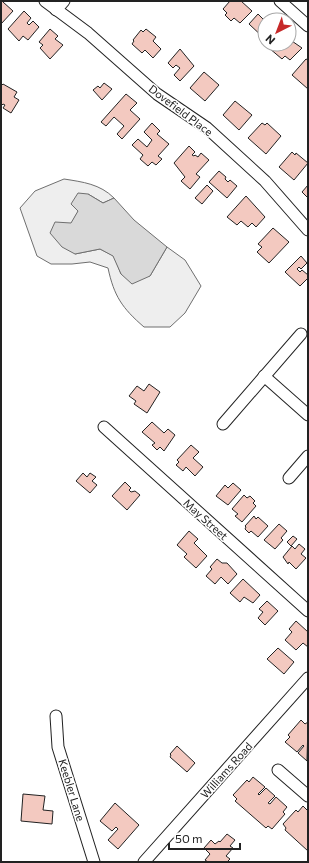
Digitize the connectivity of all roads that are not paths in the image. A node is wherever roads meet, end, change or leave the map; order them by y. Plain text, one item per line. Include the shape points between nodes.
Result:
1 (45, 1) edge
2 (64, 1) edge
3 (280, 1) edge
4 (56, 10) junction
5 (308, 26) edge
6 (308, 230) edge
7 (301, 334) dead end
8 (264, 376) junction
9 (308, 415) edge
10 (222, 424) dead end
11 (104, 427) dead end
12 (308, 456) edge
13 (289, 478) dead end
14 (308, 611) edge
15 (308, 678) edge
16 (56, 716) dead end
17 (278, 770) dead end
18 (308, 796) edge
19 (94, 862) edge
20 (144, 862) edge

1 - 4 street, Dovefield Place
2 - 4 street
3 - 5 street
4 - 6 street, Dovefield Place via 88,33 157,94 207,128 265,182
7 - 8 street
8 - 9 street
8 - 10 street
11 - 14 street, May Street
12 - 13 street
15 - 20 street, Williams Road
16 - 19 street, Keebler Lane via 58,747
17 - 18 street

